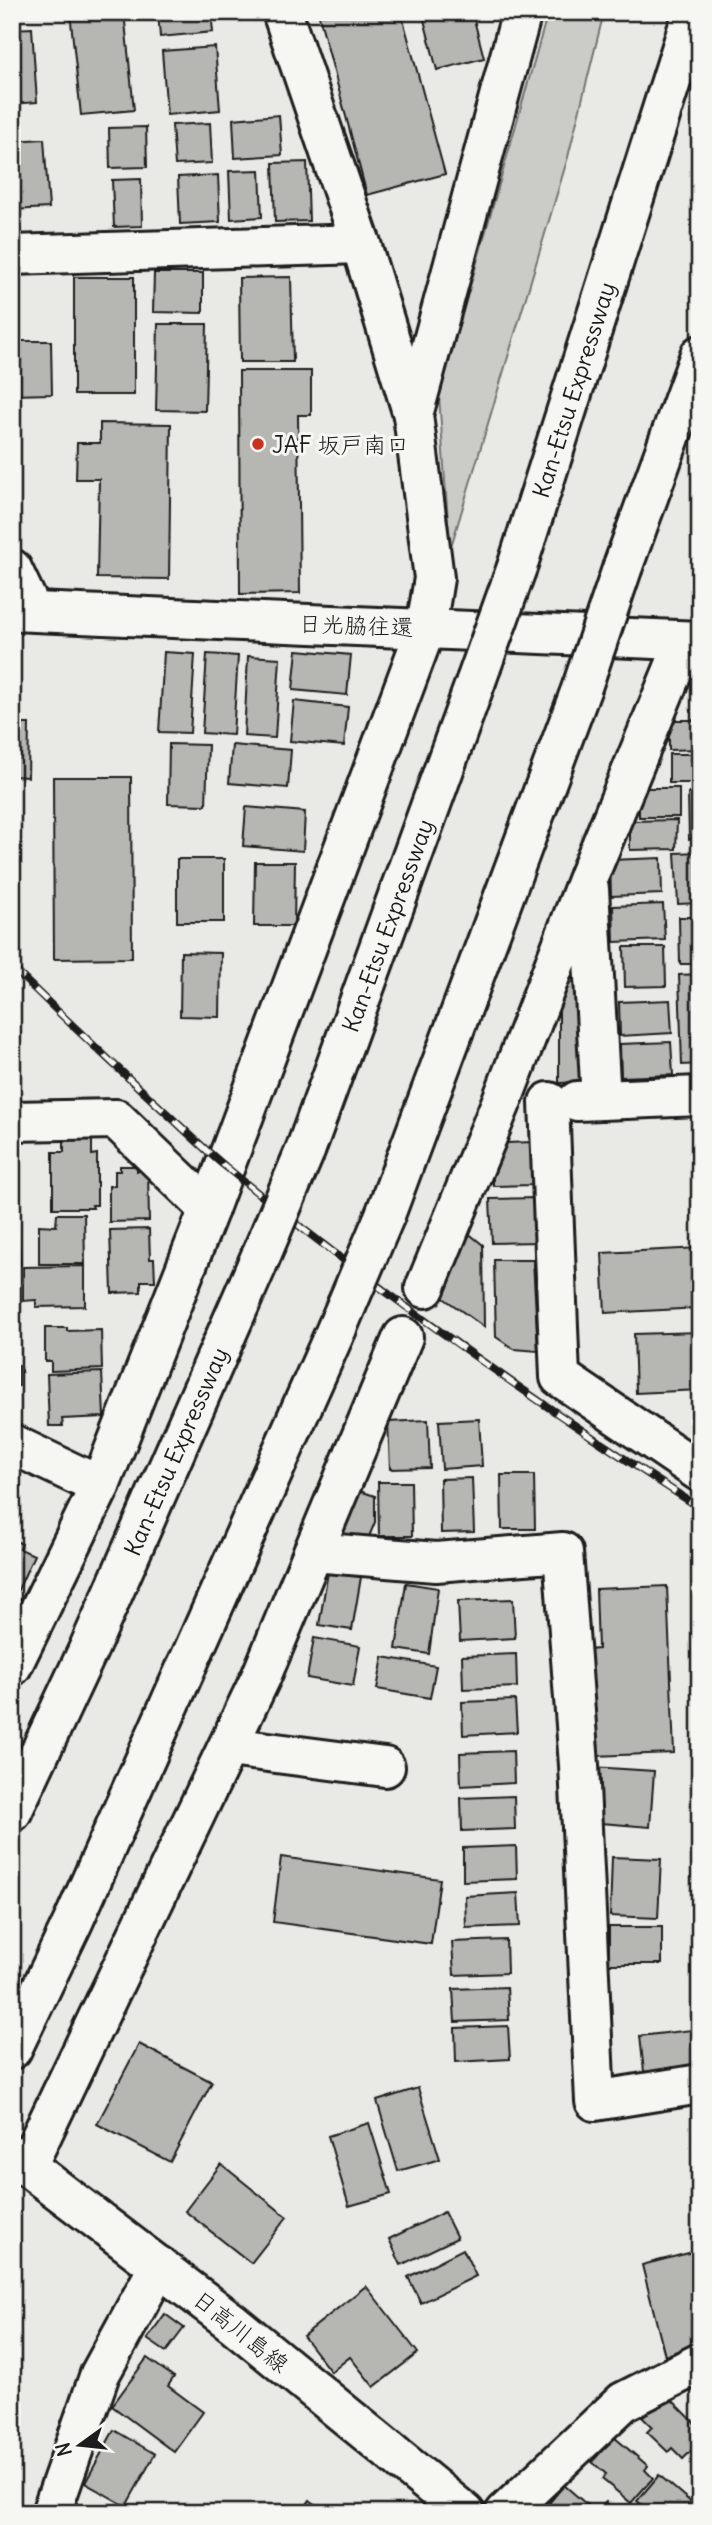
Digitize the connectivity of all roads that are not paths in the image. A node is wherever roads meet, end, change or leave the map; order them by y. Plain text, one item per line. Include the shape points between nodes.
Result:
1 (282, 12) edge
2 (522, 12) edge
3 (693, 12) edge
4 (361, 244) junction
5 (12, 255) edge
6 (700, 355) edge
7 (414, 415) junction
8 (12, 569) edge
9 (22, 611) edge
10 (426, 628) junction
11 (692, 641) edge
12 (589, 875) junction
13 (700, 1097) edge
14 (601, 1100) junction
15 (549, 1102) junction
16 (501, 1103) junction
17 (12, 1121) edge
18 (209, 1209) junction
19 (425, 1287) dead end
20 (403, 1337) dead end
21 (12, 1444) edge
22 (700, 1472) edge
23 (100, 1486) junction
24 (313, 1552) junction
25 (12, 1666) edge
26 (229, 1746) junction
27 (385, 1767) dead end
28 (12, 1812) edge
29 (12, 2049) edge
30 (700, 2084) edge
31 (20, 2161) edge
32 (159, 2266) junction
33 (700, 2363) edge
34 (51, 2513) edge
35 (466, 2513) edge
36 (505, 2513) edge

1 - 4 main road
2 - 7 main road
3 - 28 main road, Kan-Etsu Expressway, bridge via 517,567 305,1151 89,1648
4 - 5 main road
4 - 7 main road
6 - 29 main road, bridge via 385,1216 79,1910
7 - 10 main road via 434,578
8 - 9 main road
9 - 10 main road, 日光脇往還
10 - 11 main road, 日光脇往還
10 - 18 main road
11 - 12 main road
12 - 14 main road
12 - 16 main road
13 - 14 main road
14 - 15 main road
15 - 16 main road
15 - 22 main road via 560,1377
16 - 19 main road
17 - 18 main road via 116,1119
18 - 23 main road
20 - 24 main road
21 - 23 main road
23 - 25 main road
24 - 26 main road
24 - 30 main road via 436,1562 563,1552 579,1765 595,2101
26 - 27 main road
26 - 31 main road
31 - 32 main road, 日高川島線
32 - 34 main road via 100,2374
32 - 35 main road, 日高川島線
33 - 36 main road via 623,2402

